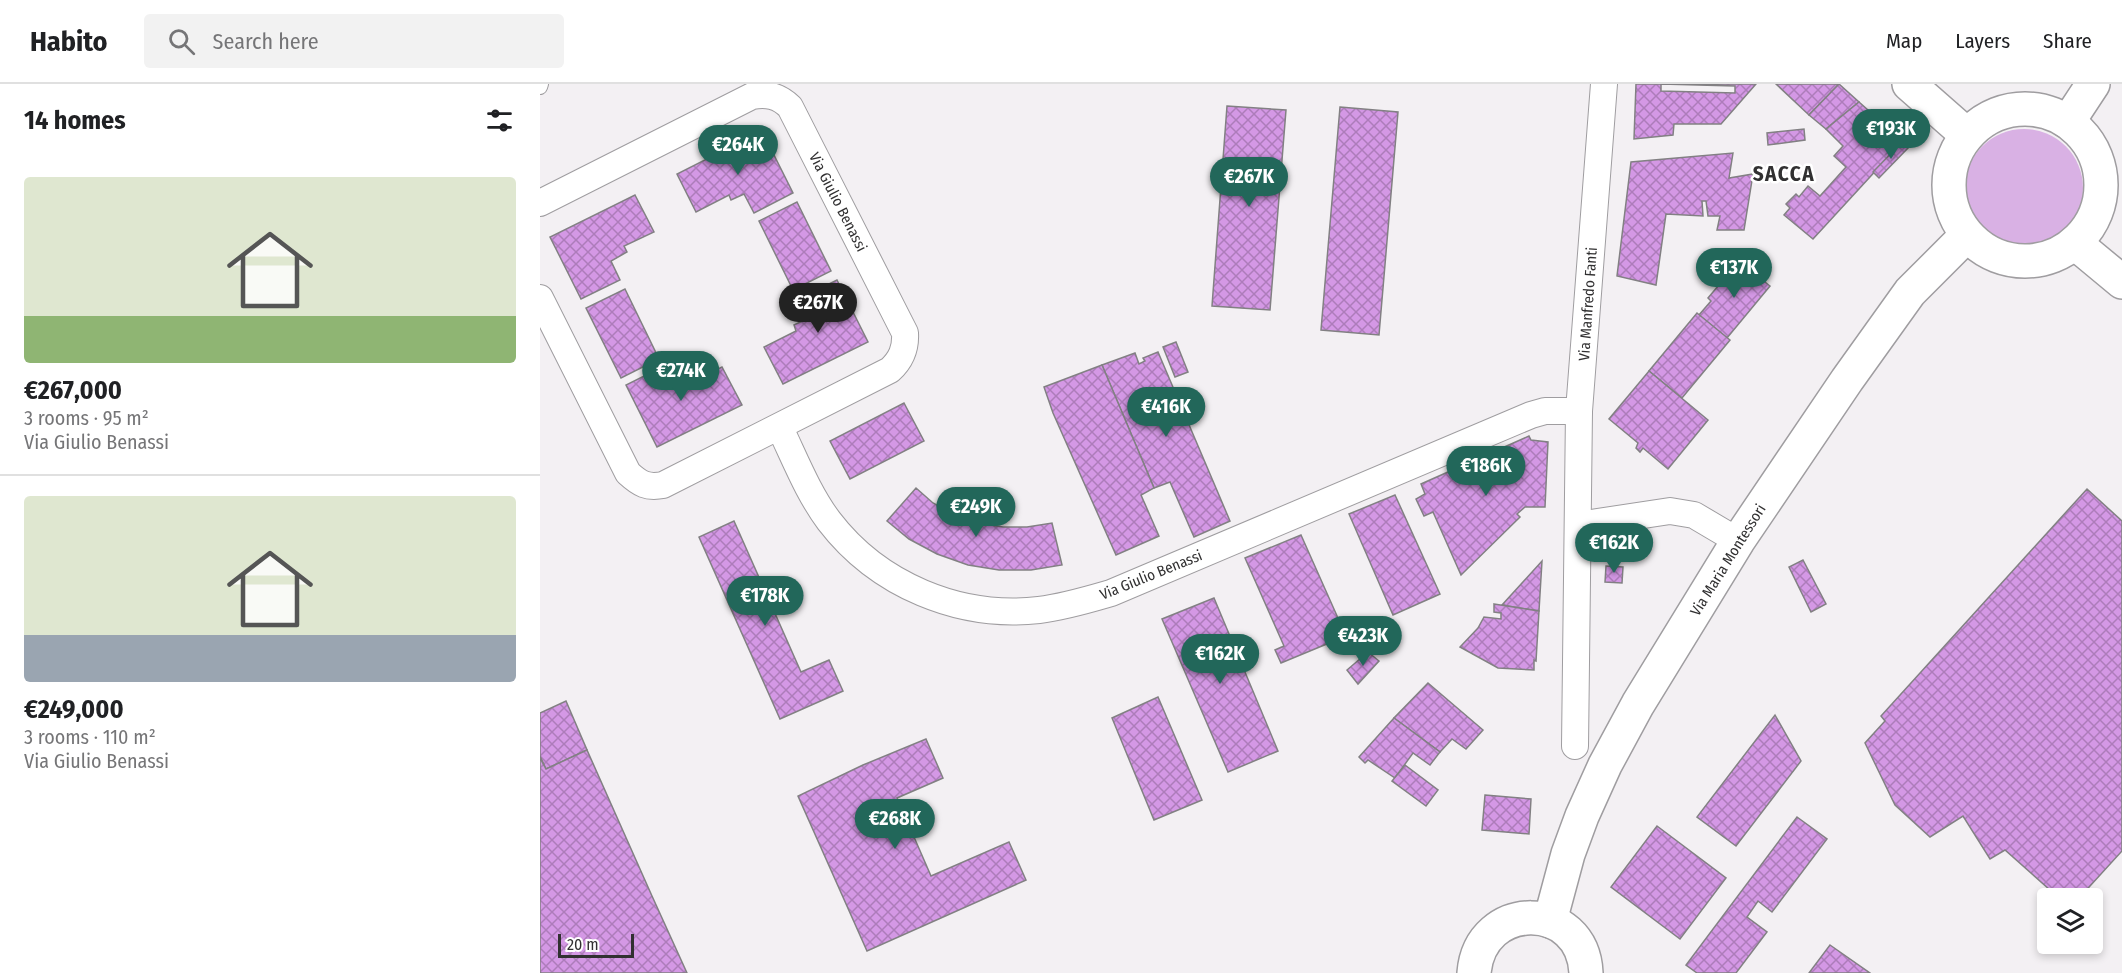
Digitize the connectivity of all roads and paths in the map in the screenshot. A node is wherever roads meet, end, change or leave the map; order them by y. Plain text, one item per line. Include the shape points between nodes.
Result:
1 (1604, 84) edge
2 (2092, 84) edge
3 (1921, 88) edge
4 (2068, 122) junction
5 (1967, 135) junction
6 (540, 203) edge
7 (1966, 235) junction
8 (2075, 243) junction
9 (2122, 282) edge
10 (540, 298) edge
11 (1580, 411) junction
12 (780, 428) junction
13 (1578, 525) junction
14 (1738, 541) junction
15 (1575, 746) dead end
16 (1550, 921) junction
17 (1474, 973) edge
18 (1586, 973) edge

1 - 11 street, Via Manfredo Fanti
2 - 4 street
3 - 5 street
4 - 5 street via 2038,110 2007,111 1992,116
4 - 8 street via 2096,156 2101,175 2096,213
5 - 7 street via 1952,162 1948,193
6 - 12 street, Via Giulio Benassi via 752,96 770,95 784,101 905,341 903,353 890,370
7 - 8 street via 1991,254 2026,262 2043,260
7 - 14 street, Via Maria Montessori via 1899,306
8 - 9 street
10 - 12 street, Via Giulio Benassi via 628,473 638,483 650,487 663,485
11 - 12 street, Via Giulio Benassi via 1531,415 1111,593 1038,610 964,607 907,587 881,571 828,520
11 - 13 street, Via Manfredo Fanti
13 - 14 street via 1670,511 1702,518
13 - 15 street, Via Manfredo Fanti
14 - 16 street, Via Maria Montessori via 1605,765 1568,854
16 - 17 street via 1520,918 1493,931 1483,943
16 - 18 street via 1573,938 1581,950

